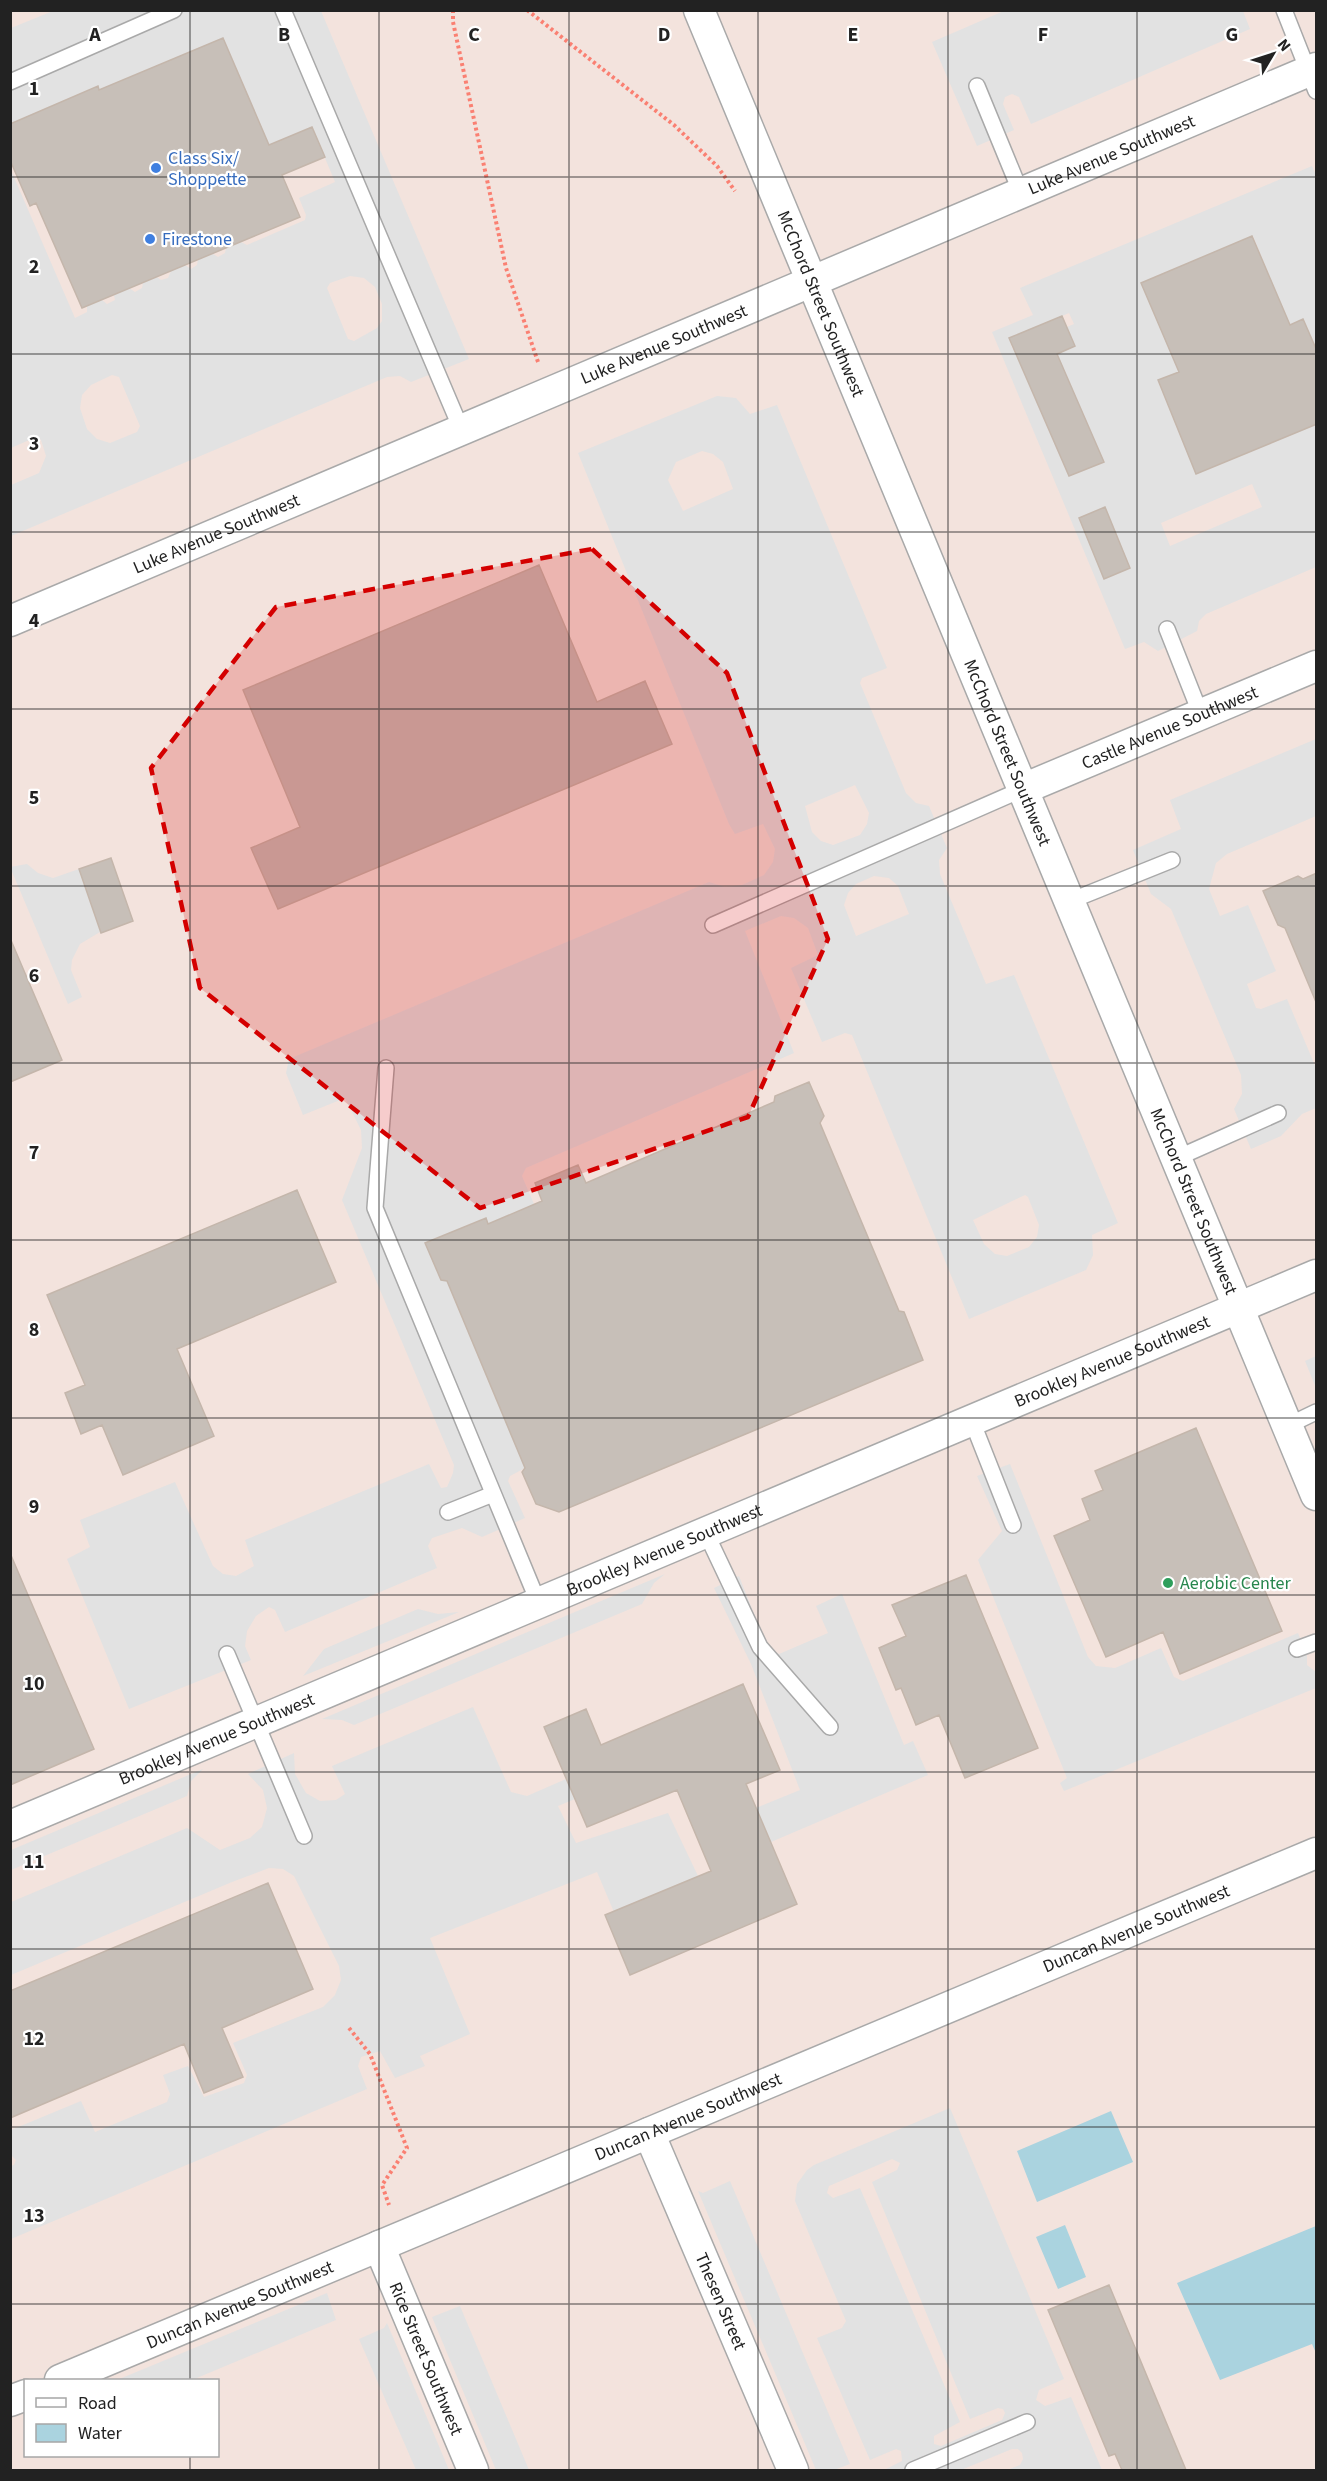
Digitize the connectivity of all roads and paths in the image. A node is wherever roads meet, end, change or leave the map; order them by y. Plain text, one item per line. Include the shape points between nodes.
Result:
1 (174, 10) edge
2 (283, 10) edge
3 (453, 10) edge
4 (527, 10) edge
5 (699, 10) edge
6 (1284, 10) edge
7 (1314, 77) edge
8 (10, 82) edge
9 (977, 87) dead end
10 (1021, 193) junction
11 (738, 195) dead end
12 (812, 282) junction
13 (551, 393) junction
14 (462, 430) junction
15 (10, 621) edge
16 (1167, 628) dead end
17 (1317, 666) edge
18 (1201, 715) junction
19 (1023, 789) junction
20 (1172, 860) dead end
21 (1070, 901) junction
22 (713, 925) dead end
23 (386, 1068) dead end
24 (1278, 1113) dead end
25 (1176, 1158) junction
26 (1317, 1275) edge
27 (1239, 1308) junction
28 (1317, 1413) edge
29 (972, 1421) junction
30 (1287, 1426) junction
31 (493, 1494) junction
32 (1317, 1495) edge
33 (448, 1512) dead end
34 (1013, 1525) dead end
35 (706, 1533) junction
36 (539, 1604) junction
37 (1317, 1642) edge
38 (1297, 1649) dead end
39 (227, 1654) dead end
40 (255, 1723) junction
41 (830, 1728) dead end
42 (10, 1826) edge
43 (304, 1836) dead end
44 (1317, 1853) edge
45 (349, 2028) dead end
46 (649, 2133) junction
47 (392, 2211) dead end
48 (379, 2246) junction
49 (62, 2379) edge
50 (24, 2396) edge
51 (10, 2402) edge
52 (1027, 2422) dead end
53 (473, 2470) edge
54 (793, 2470) edge
55 (913, 2470) edge

1 - 8 lane
2 - 14 lane
3 - 13 path via 506,268
4 - 11 path via 674,125 717,166
5 - 12 street, McChord Street Southwest
6 - 7 lane
7 - 10 street, Luke Avenue Southwest
9 - 10 lane
10 - 12 street, Luke Avenue Southwest
12 - 13 street, Luke Avenue Southwest
12 - 19 street, McChord Street Southwest
13 - 14 street, Luke Avenue Southwest
14 - 15 street, Luke Avenue Southwest
16 - 18 lane
17 - 18 street, Castle Avenue Southwest
18 - 19 street, Castle Avenue Southwest
19 - 21 street, McChord Street Southwest
19 - 22 lane
20 - 21 lane
21 - 25 street, McChord Street Southwest
23 - 31 lane via 375,1208
24 - 25 lane
25 - 27 street, McChord Street Southwest
26 - 27 street, Brookley Avenue Southwest
27 - 29 street, Brookley Avenue Southwest
27 - 30 street, McChord Street Southwest
28 - 30 lane
29 - 34 lane
29 - 35 street, Brookley Avenue Southwest
30 - 32 street, McChord Street Southwest
31 - 33 lane
31 - 36 lane
35 - 36 street, Brookley Avenue Southwest
35 - 41 lane via 760,1647
36 - 40 street, Brookley Avenue Southwest
37 - 38 lane
39 - 40 lane
40 - 42 street, Brookley Avenue Southwest
40 - 43 lane
44 - 46 street, Duncan Avenue Southwest
45 - 47 path via 370,2054 407,2148 382,2185
46 - 48 street, Duncan Avenue Southwest
46 - 54 street, Thesen Street
48 - 49 street, Duncan Avenue Southwest
48 - 53 street, Rice Street Southwest
50 - 51 street
52 - 55 lane

